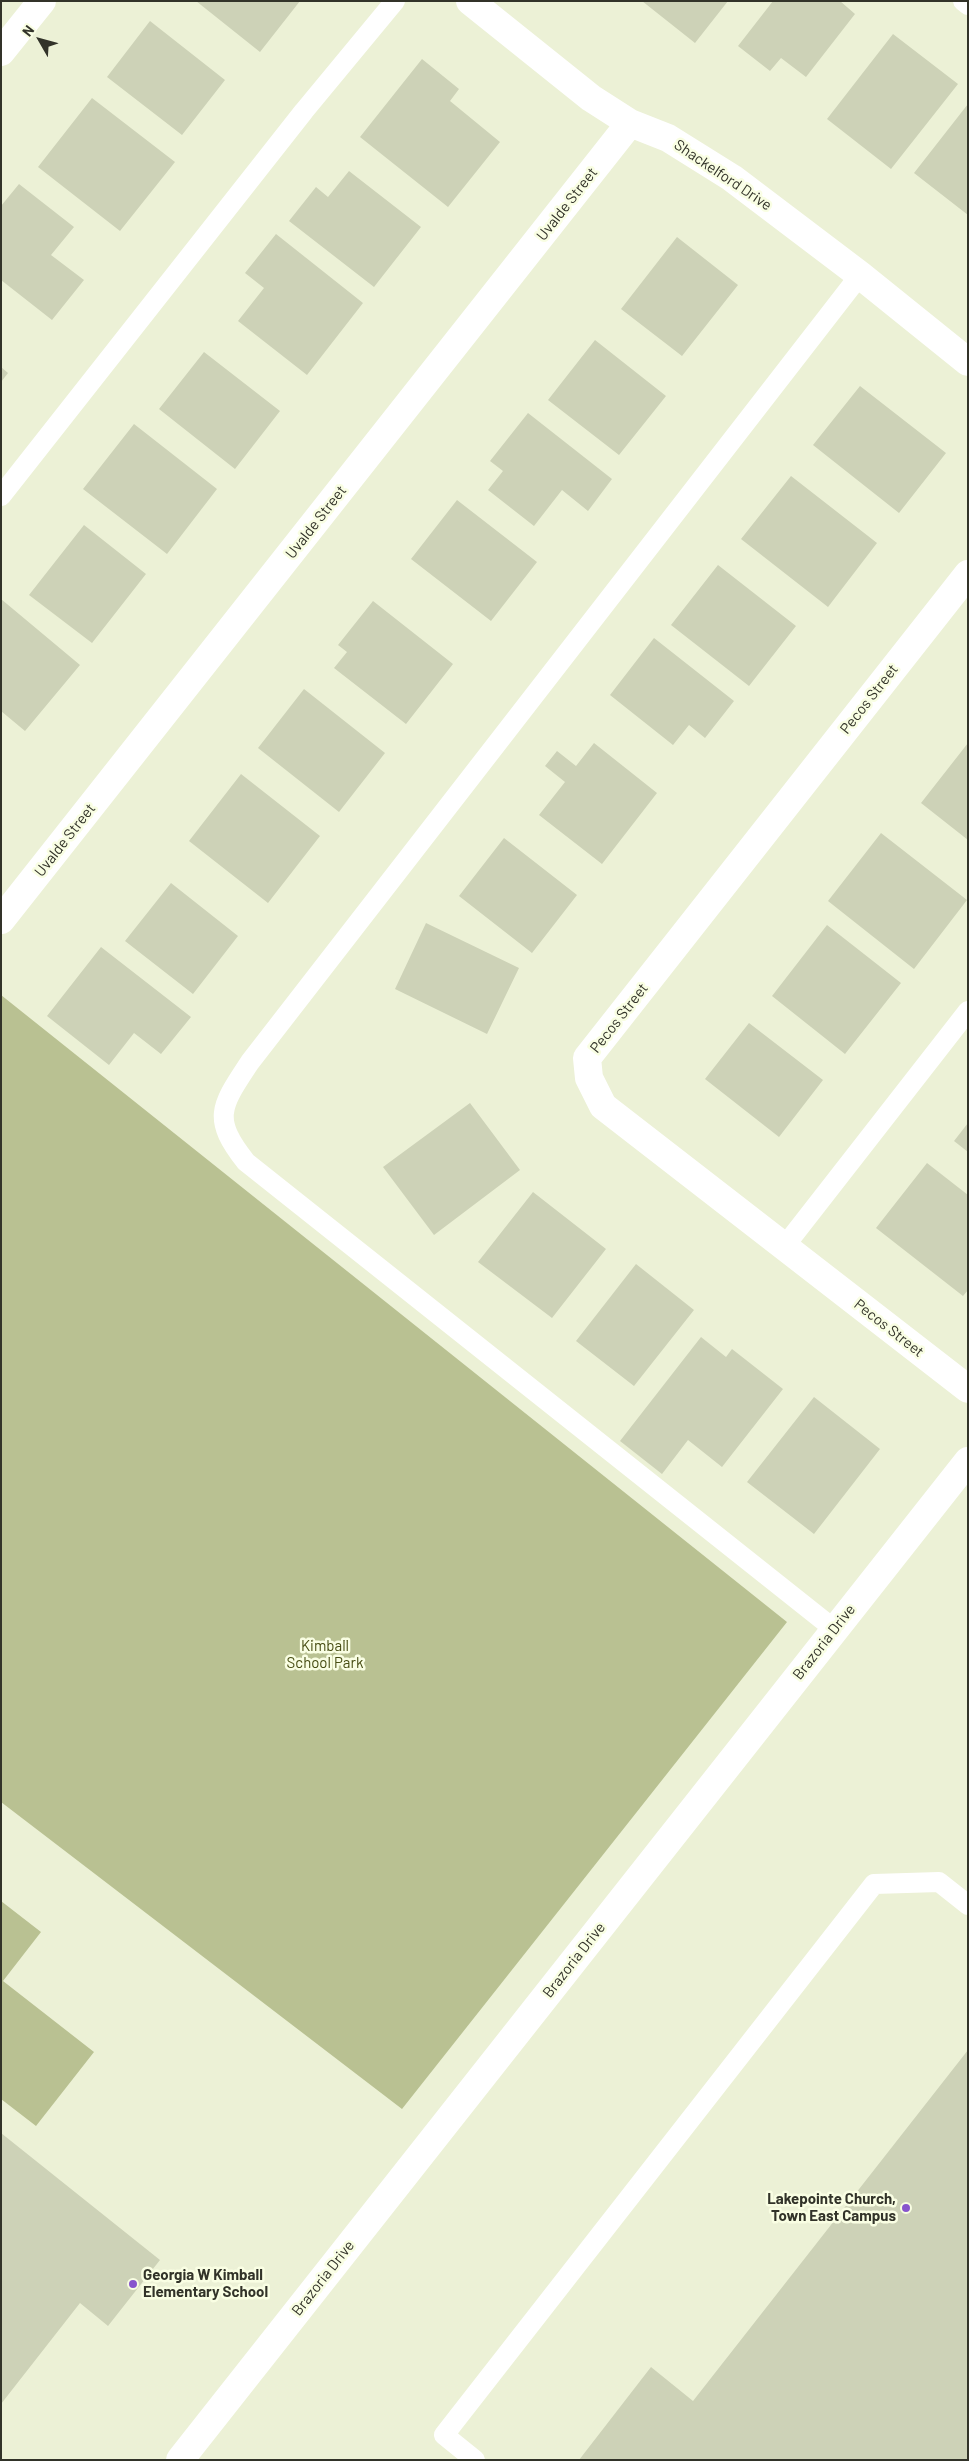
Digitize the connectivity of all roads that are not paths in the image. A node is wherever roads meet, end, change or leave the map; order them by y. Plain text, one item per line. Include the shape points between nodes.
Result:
1 (42, 1) edge
2 (395, 1) edge
3 (470, 1) edge
4 (963, 1) edge
5 (968, 5) edge
6 (1, 52) edge
7 (630, 123) junction
8 (860, 275) junction
9 (968, 362) edge
10 (1, 496) edge
11 (968, 574) edge
12 (1, 920) edge
13 (968, 1011) edge
14 (784, 1247) junction
15 (968, 1389) edge
16 (968, 1460) edge
17 (834, 1629) junction
18 (968, 1905) edge
19 (180, 2460) edge
20 (475, 2460) edge

1 - 6 street
2 - 10 lane via 304,111
3 - 7 street, Shackelford Drive via 591,98
4 - 5 lane
7 - 8 street, Shackelford Drive via 668,138 732,178
7 - 12 street, Uvalde Street
8 - 9 street, Shackelford Drive
8 - 17 lane via 250,1062 226,1098 224,1119 225,1132 246,1162
11 - 14 street, Pecos Street via 587,1058 589,1078 604,1106
13 - 14 lane
14 - 15 street, Pecos Street
16 - 17 street, Brazoria Drive
17 - 19 street, Brazoria Drive
18 - 20 lane via 939,1882 874,1884 444,2435

